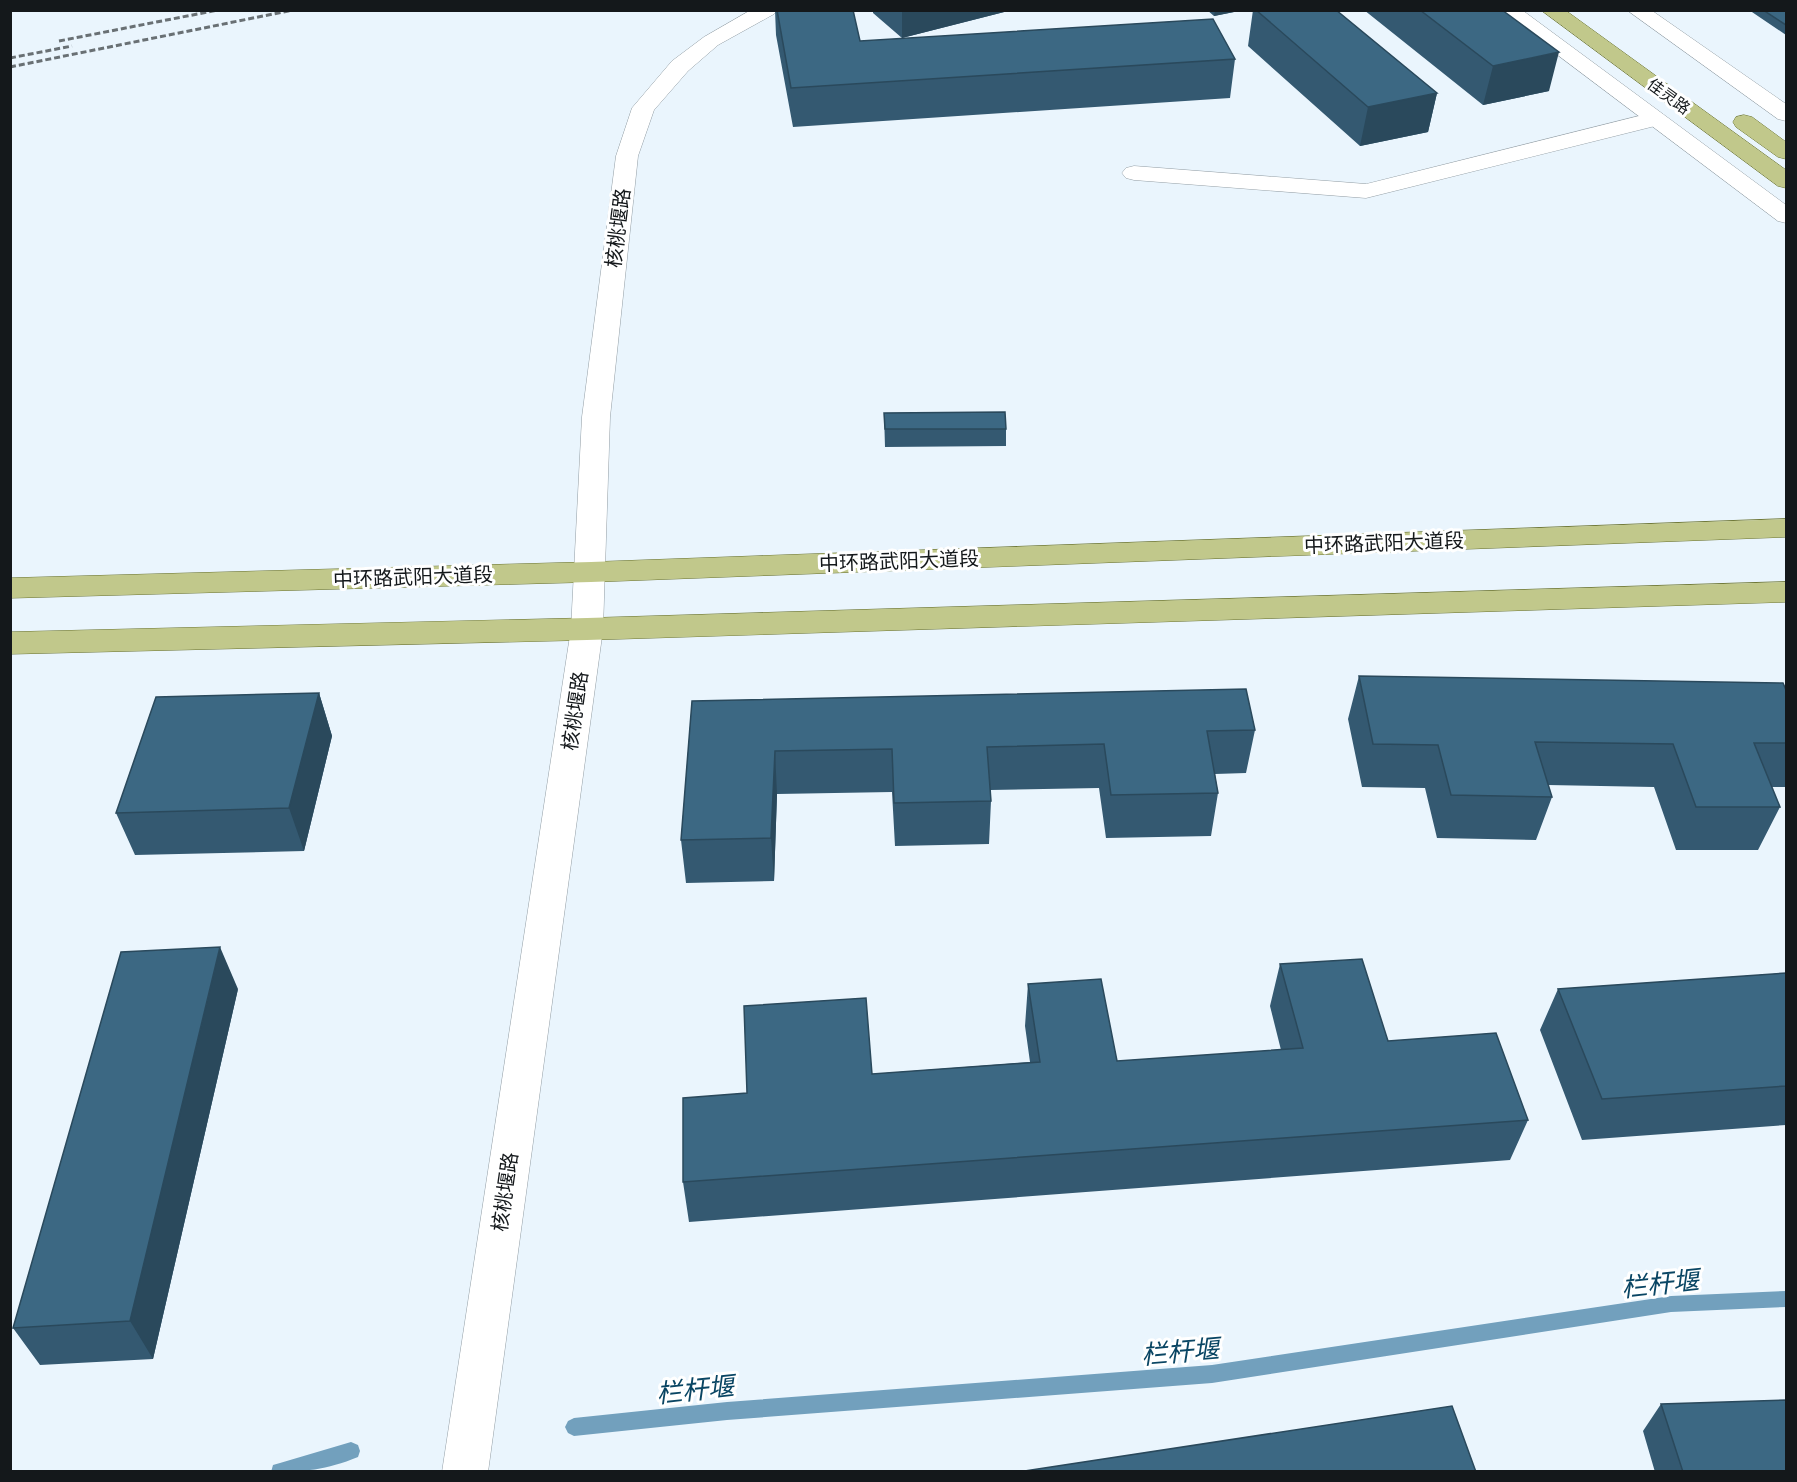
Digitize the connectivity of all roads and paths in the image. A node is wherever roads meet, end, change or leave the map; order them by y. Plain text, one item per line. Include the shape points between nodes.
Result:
1 (1508, 10) edge
2 (1551, 10) edge
3 (1586, 10) edge
4 (1637, 10) edge
5 (764, 11) edge
6 (1624, 38) dead end
7 (1729, 112) dead end
8 (1786, 114) edge
9 (1655, 119) junction
10 (1786, 152) edge
11 (1134, 173) dead end
12 (1786, 181) edge
13 (1786, 216) edge
14 (1786, 528) edge
15 (591, 572) junction
16 (10, 588) edge
17 (1786, 592) edge
18 (587, 629) junction
19 (10, 643) edge
20 (465, 1472) edge

1 - 9 street
2 - 12 main road, 佳灵路
3 - 6 main road
4 - 8 street
5 - 15 street, 核桃堰路 via 711,41 680,66 643,108 627,156 596,417
7 - 10 main road
9 - 11 street via 1366,192
9 - 13 street
14 - 15 main road, 中环路武阳大道段
15 - 16 main road, 中环路武阳大道段
15 - 18 street, 核桃堰路
17 - 18 main road
18 - 19 main road
18 - 20 street, 核桃堰路

